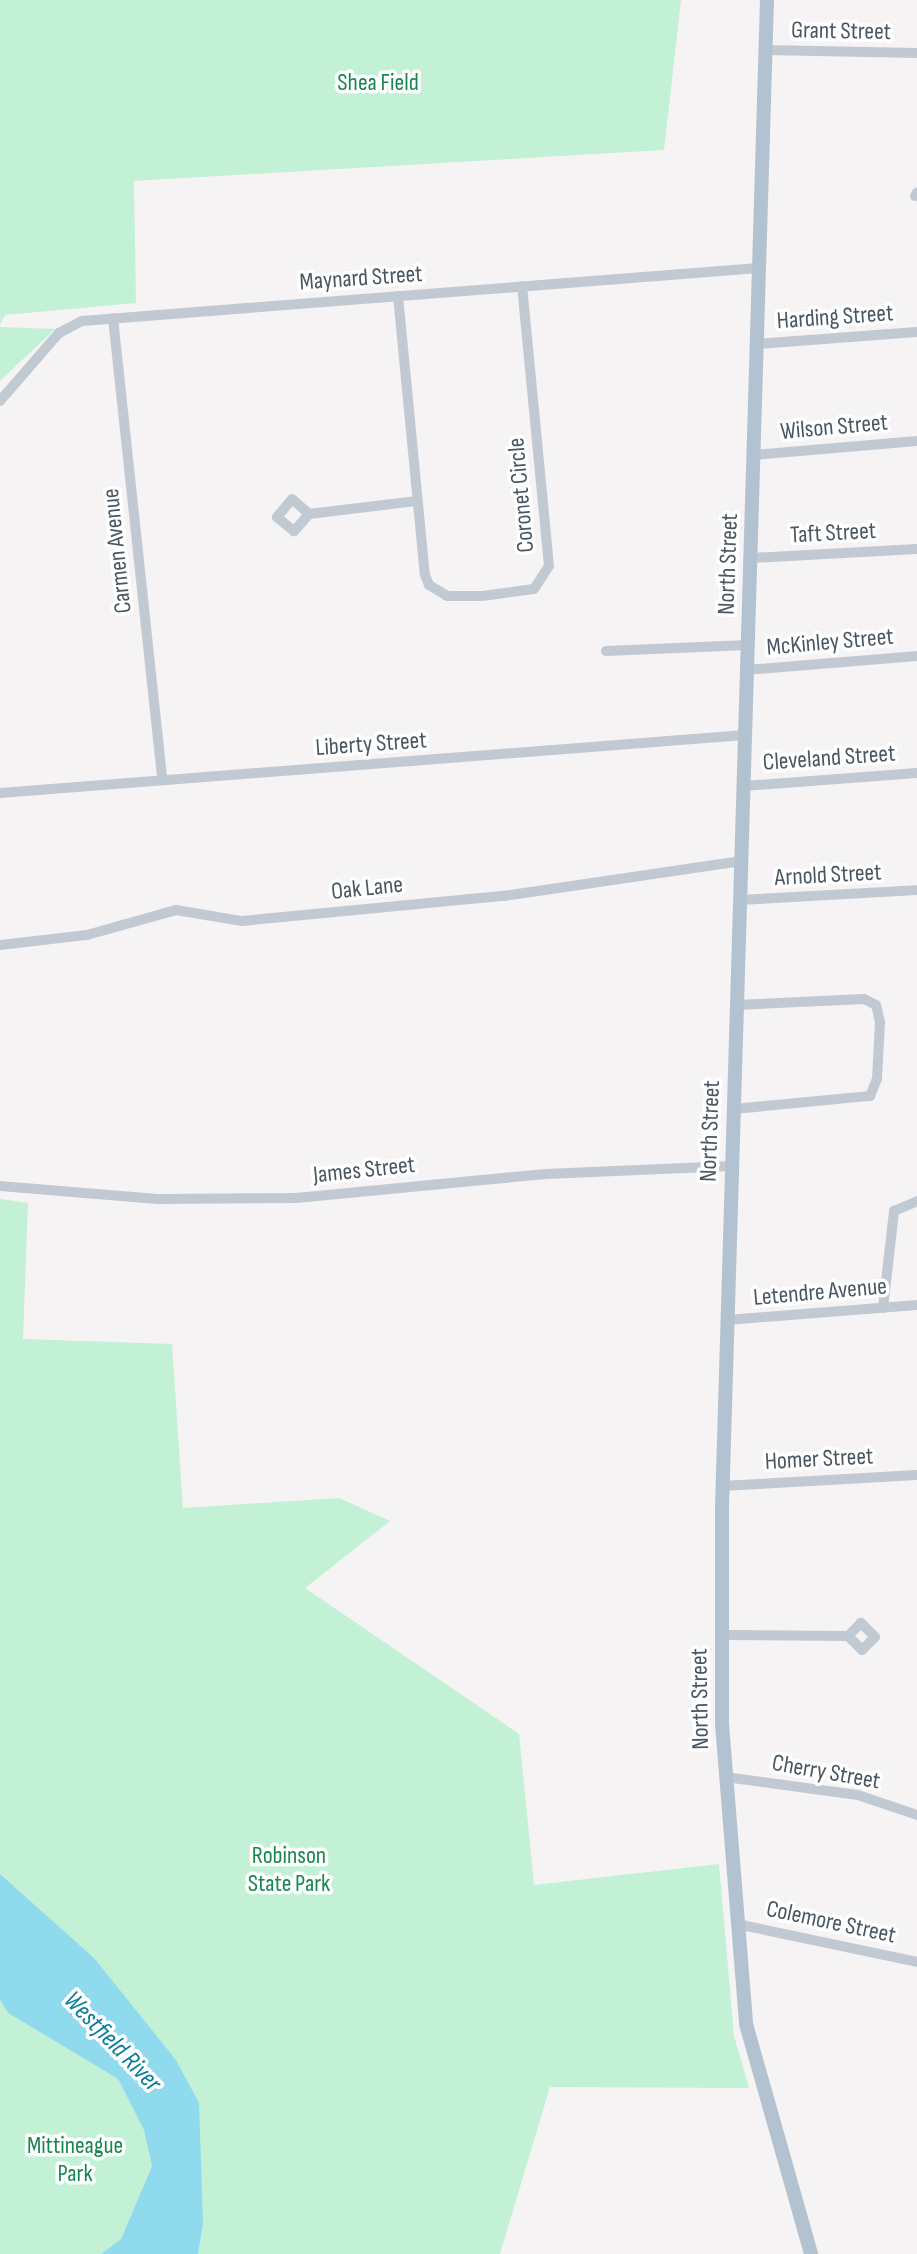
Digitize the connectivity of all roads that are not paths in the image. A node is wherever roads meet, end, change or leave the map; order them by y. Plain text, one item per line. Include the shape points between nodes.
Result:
1 (767, 0) edge
2 (765, 50) junction
3 (917, 53) edge
4 (759, 268) junction
5 (522, 286) junction
6 (398, 296) junction
7 (113, 318) junction
8 (917, 332) edge
9 (757, 344) junction
10 (0, 401) edge
11 (917, 441) edge
12 (754, 455) junction
13 (417, 501) junction
14 (309, 514) dead end
15 (917, 549) edge
16 (751, 558) junction
17 (748, 645) junction
18 (606, 651) dead end
19 (917, 656) edge
20 (747, 670) junction
21 (745, 735) junction
22 (917, 773) edge
23 (162, 780) junction
24 (744, 786) junction
25 (0, 793) edge
26 (741, 861) junction
27 (917, 890) edge
28 (740, 900) junction
29 (0, 945) edge
30 (737, 1005) junction
31 (734, 1109) junction
32 (732, 1166) junction
33 (0, 1186) edge
34 (917, 1201) edge
35 (917, 1305) edge
36 (883, 1308) junction
37 (727, 1320) junction
38 (917, 1475) edge
39 (722, 1486) junction
40 (722, 1635) junction
41 (848, 1636) dead end
42 (725, 1777) junction
43 (917, 1815) edge
44 (737, 1924) junction
45 (917, 1962) edge
46 (811, 2254) edge

1 - 2 main road, North Street
2 - 3 street, Grant Street
2 - 4 main road, North Street
4 - 5 street, Maynard Street
4 - 9 main road, North Street
5 - 6 street, Maynard Street
5 - 13 street, Coronet Circle via 547,573 525,592 459,596 436,590 423,564
6 - 7 street, Maynard Street
6 - 13 street, Coronet Circle
7 - 10 street, Maynard Street via 70,324
7 - 23 street, Carmen Avenue
8 - 9 street, Harding Street
9 - 12 main road, North Street
11 - 12 street, Wilson Street
12 - 16 main road, North Street
13 - 14 street
15 - 16 street, Taft Street
16 - 17 main road, North Street
17 - 18 street
17 - 20 main road, North Street
19 - 20 street, McKinley Street
20 - 21 main road, North Street
21 - 23 street, Liberty Street
21 - 24 main road, North Street
22 - 24 street, Cleveland Street
23 - 25 street, Liberty Street
24 - 26 main road, North Street
26 - 28 main road, North Street
26 - 29 street, Oak Lane via 505,896 242,921 176,910 87,935
27 - 28 street, Arnold Street
28 - 30 main road, North Street
30 - 31 main road, North Street
30 - 31 street via 864,999 876,1005 880,1022 877,1079 862,1100
31 - 32 main road, North Street
32 - 33 street, James Street via 524,1176 296,1198 157,1199
32 - 37 main road, North Street
34 - 36 street via 894,1211
35 - 36 street, Letendre Avenue
36 - 37 street, Letendre Avenue
37 - 39 main road, North Street
38 - 39 street, Homer Street
39 - 40 main road, North Street
40 - 41 street
40 - 42 main road, North Street
42 - 43 street, Cherry Street via 858,1796
42 - 44 main road, North Street
44 - 45 street, Colemore Street
44 - 46 main road, North Street via 754,2058

